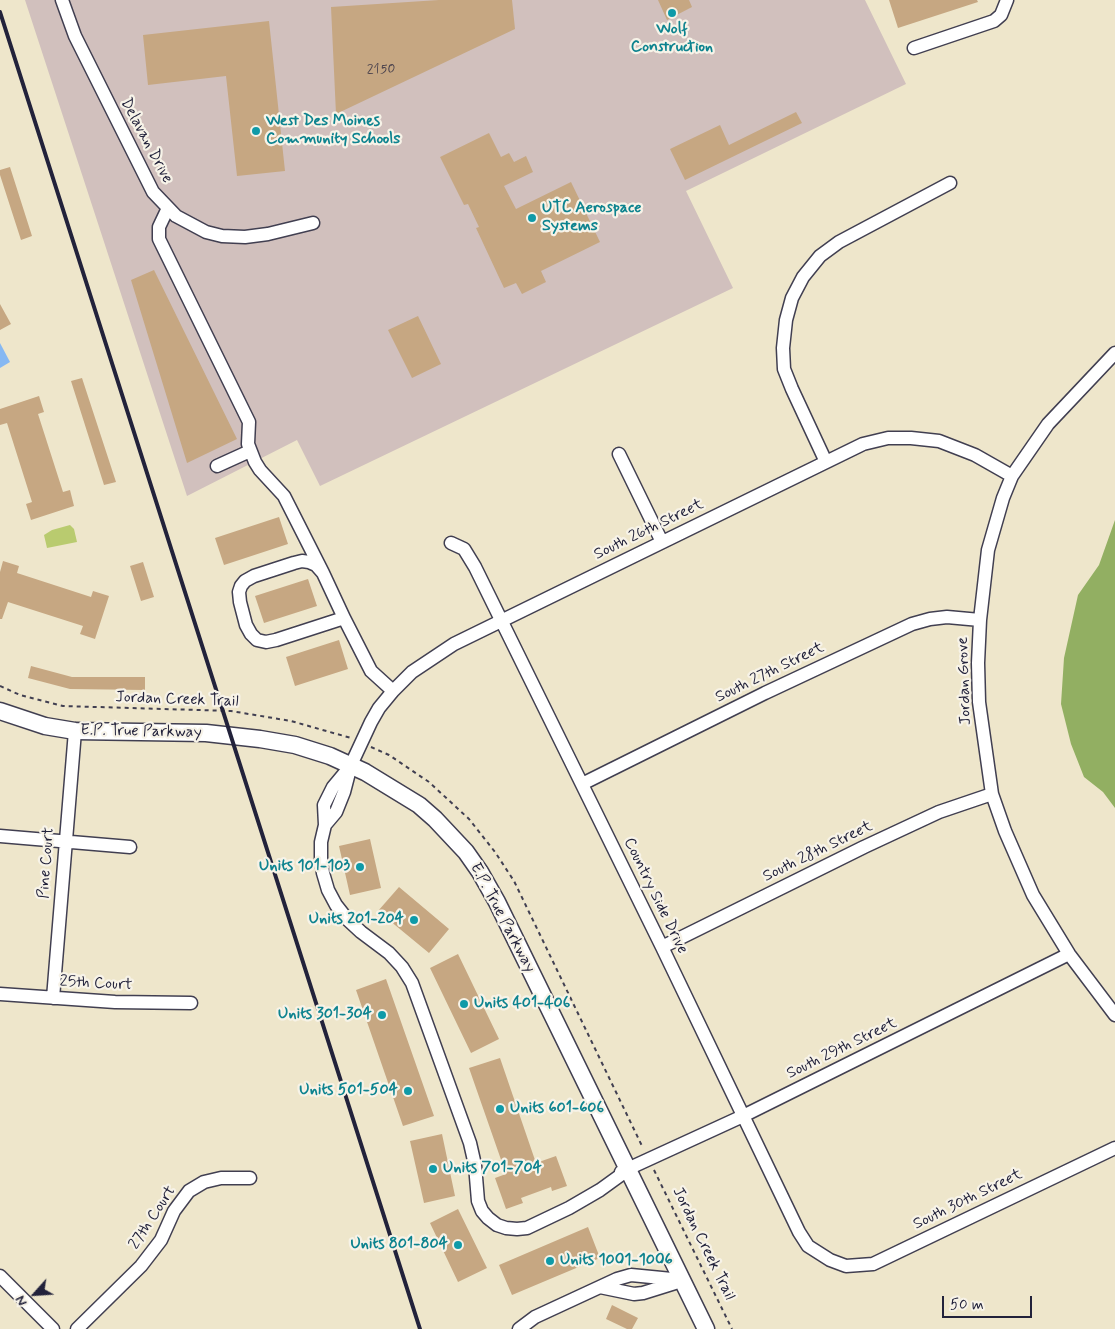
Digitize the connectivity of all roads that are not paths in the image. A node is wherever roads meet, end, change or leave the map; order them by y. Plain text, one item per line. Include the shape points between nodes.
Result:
1 (62, 0) edge
2 (1007, 0) edge
3 (914, 48) dead end
4 (950, 183) dead end
5 (168, 208) junction
6 (313, 223) dead end
7 (1115, 353) edge
8 (250, 451) junction
9 (619, 454) dead end
10 (826, 462) junction
11 (217, 466) dead end
12 (1012, 476) junction
13 (662, 542) junction
14 (451, 543) dead end
15 (323, 573) junction
16 (344, 618) junction
17 (980, 620) junction
18 (501, 622) junction
19 (392, 691) junction
20 (0, 711) edge
21 (75, 731) junction
22 (351, 765) junction
23 (582, 784) junction
24 (992, 794) junction
25 (324, 825) joint
26 (0, 836) edge
27 (65, 842) junction
28 (130, 847) dead end
29 (662, 947) junction
30 (1069, 954) junction
31 (0, 994) edge
32 (53, 998) junction
33 (191, 1003) dead end
34 (1115, 1016) edge
35 (743, 1116) junction
36 (1115, 1148) edge
37 (629, 1169) junction
38 (250, 1178) dead end
39 (832, 1260) joint
40 (0, 1276) edge
41 (682, 1280) junction
42 (600, 1287) junction
43 (53, 1329) edge
44 (77, 1329) edge
45 (519, 1329) edge
46 (706, 1329) edge

1 - 5 street, Delavan Drive via 75,36 152,192
2 - 3 street via 1001,15 994,21
4 - 10 street via 839,242 820,256 792,298 786,320 784,369
5 - 6 street, Delavan Drive via 199,228 222,236 253,236
5 - 8 street via 160,227 160,239 249,422
7 - 12 street, Jordan Grove via 1048,424
8 - 11 street
8 - 15 street via 260,470 284,496
9 - 13 street
10 - 12 street, South 26th Street via 863,444 888,438 911,438 939,441 974,455
10 - 13 street, South 26th Street
12 - 17 street, Jordan Grove via 988,550
13 - 18 street, South 26th Street
14 - 18 street, Country Side Drive via 464,548
15 - 16 street
15 - 16 street via 316,565 302,561 245,581 239,592 246,624 257,640 266,642
16 - 19 street via 371,671
17 - 23 street, South 27th Street via 947,617 912,624
17 - 24 street, Jordan Grove via 979,702
18 - 19 street, South 26th Street via 454,644 412,672
18 - 23 street, Country Side Drive
19 - 22 street, South 26th Street via 371,722
20 - 21 main road, E.P. True Parkway via 45,726
21 - 22 main road, E.P. True Parkway via 206,733 260,738 312,750
21 - 27 street, Pine Court
22 - 25 street, South 26th Street via 336,812
22 - 37 main road, E.P. True Parkway via 419,805 458,843 480,872 498,902
23 - 29 street, Country Side Drive
24 - 29 street, South 28th Street via 939,812
24 - 30 street, Jordan Grove via 1033,896
25 - 37 street, South 29th Street via 323,873 328,890 349,922 389,953 412,983 470,1143 478,1201 488,1218 506,1228 532,1226 577,1202 599,1180
26 - 27 street
27 - 28 street
27 - 32 street, Pine Court
29 - 35 street, Country Side Drive
30 - 34 street, Jordan Grove
30 - 35 street, South 29th Street
31 - 32 street, 25th Court
32 - 33 street, 25th Court
35 - 37 street, South 29th Street
35 - 39 street, Country Side Drive via 799,1232 808,1246
36 - 39 street, South 30th Street via 873,1264 846,1266
37 - 41 main road, E.P. True Parkway
38 - 44 street, 27th Court via 221,1178 204,1182 189,1191 174,1211 161,1240 141,1266
40 - 43 street
41 - 42 street via 631,1275
41 - 42 street via 634,1294
41 - 46 main road, E.P. True Parkway
42 - 45 street via 535,1317

